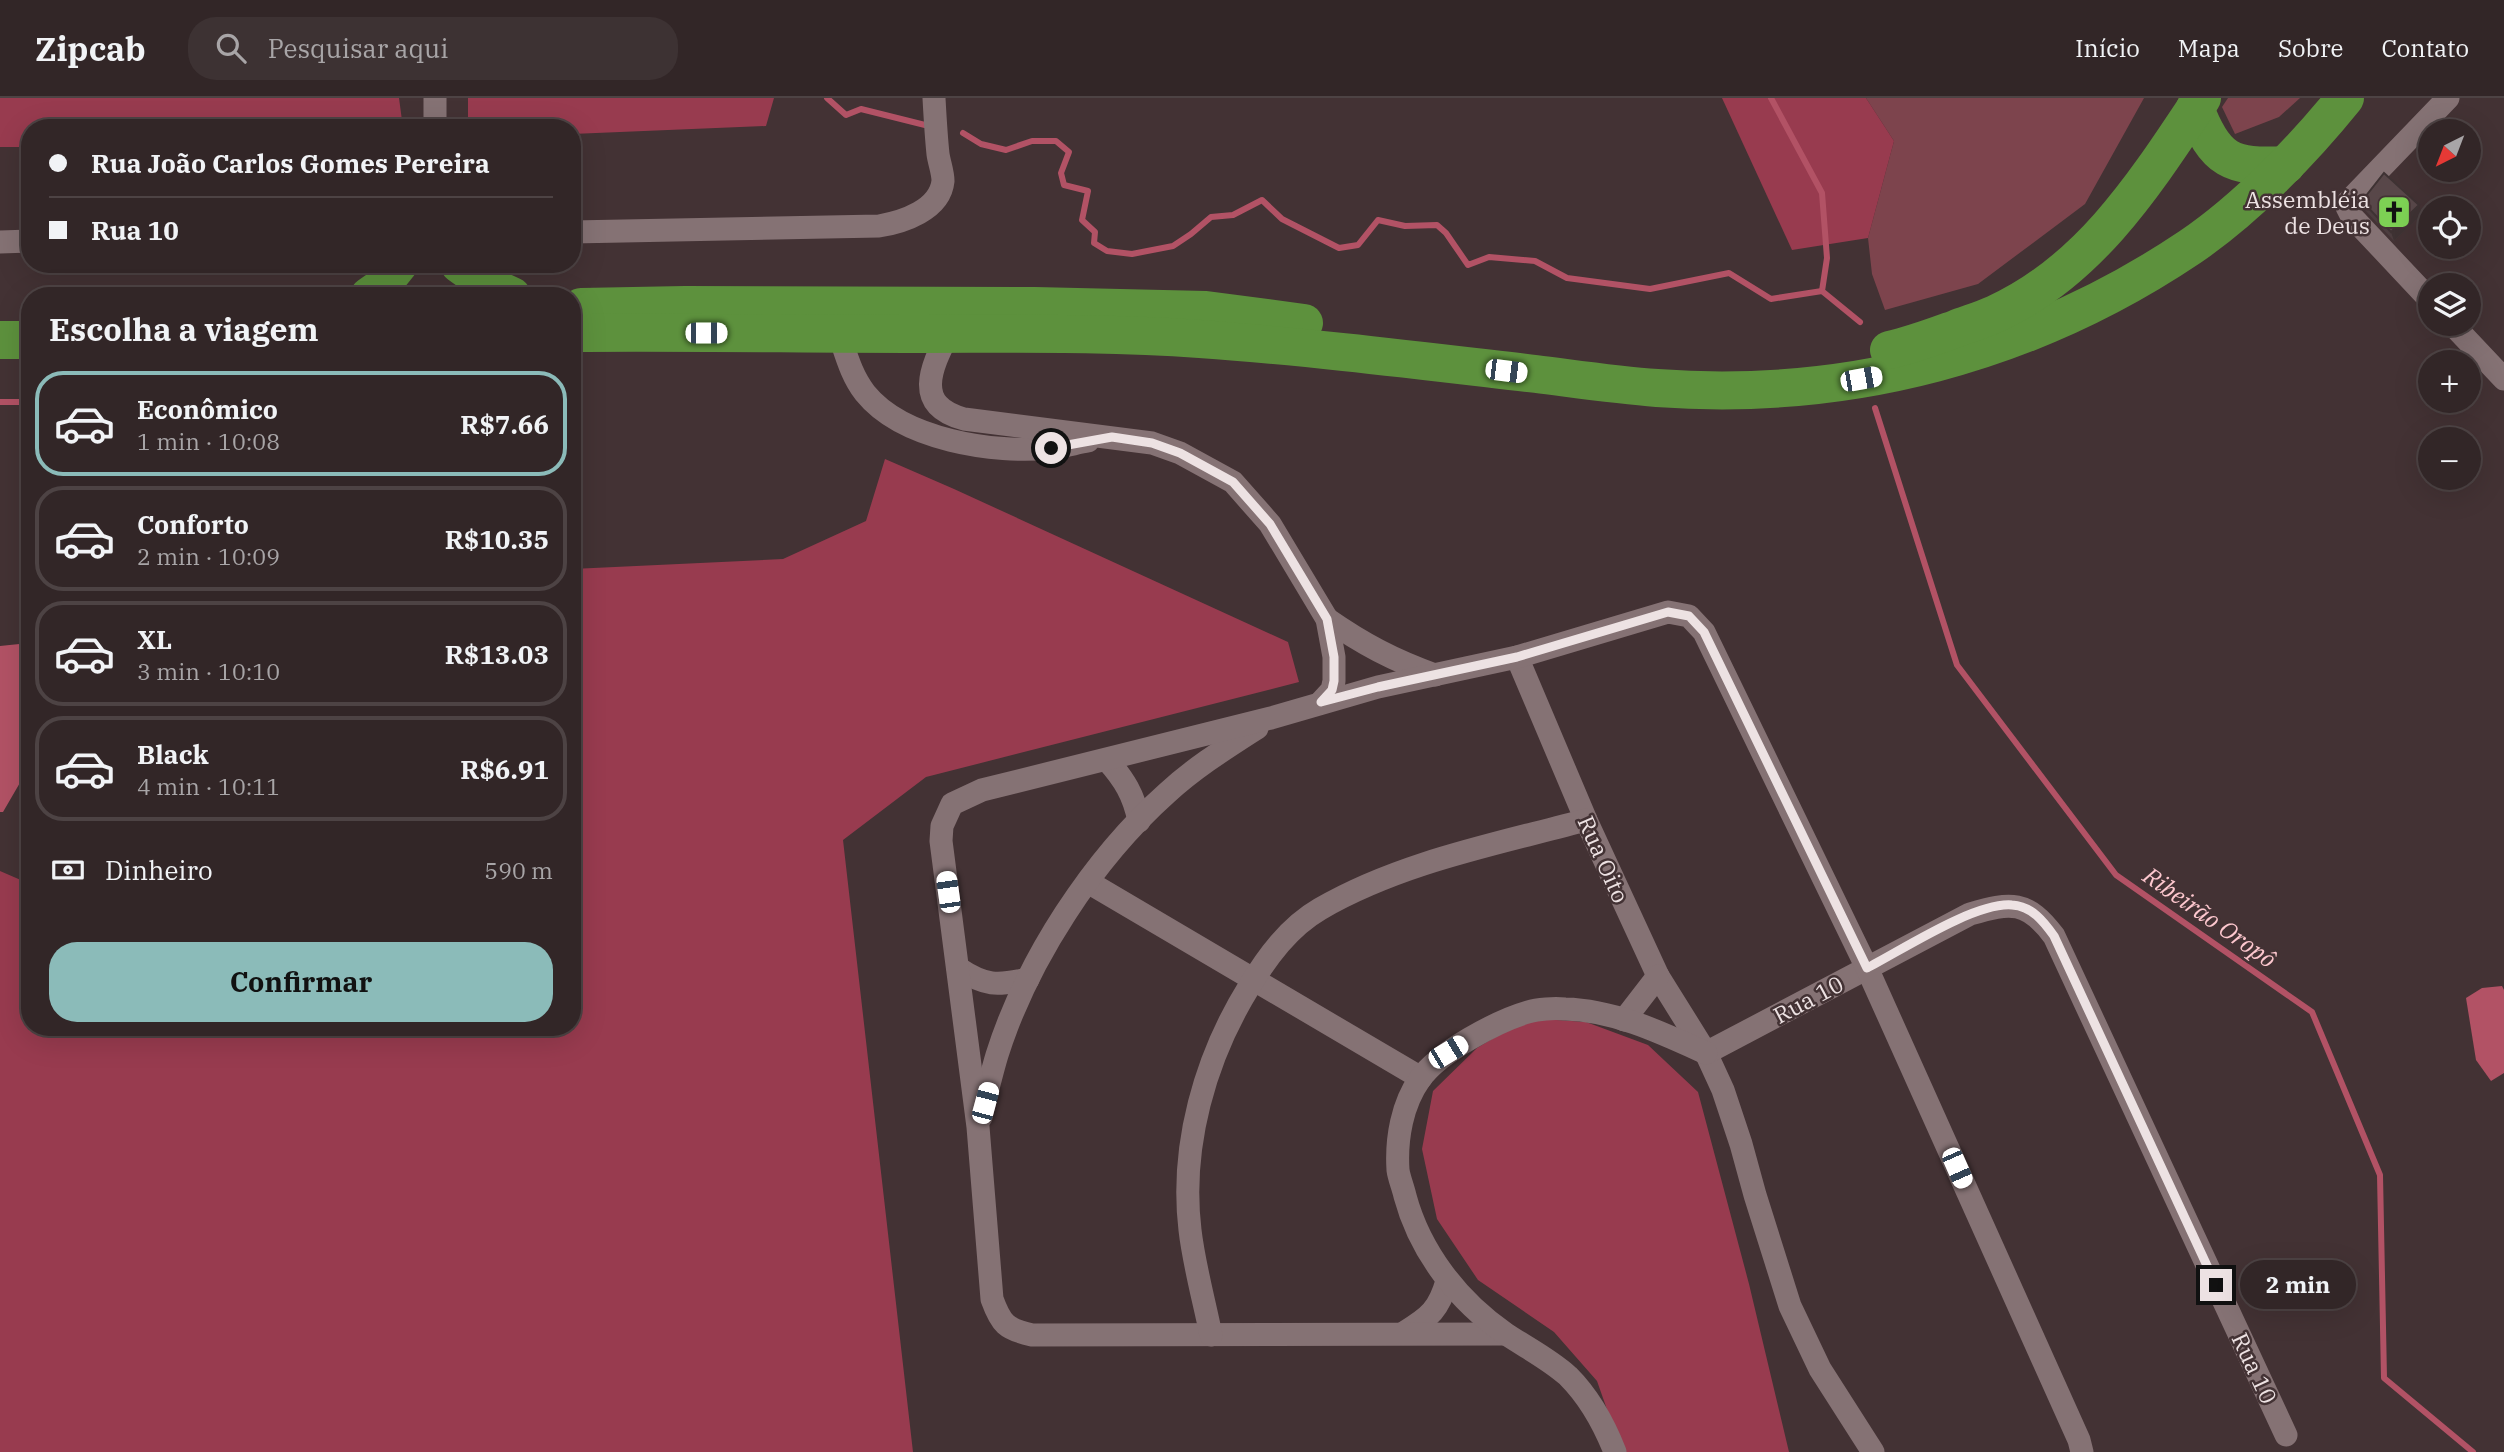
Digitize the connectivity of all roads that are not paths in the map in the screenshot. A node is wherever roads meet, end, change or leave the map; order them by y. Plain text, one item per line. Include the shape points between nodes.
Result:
1 (435, 98) edge
2 (934, 98) edge
3 (2345, 98) edge
4 (2448, 98) edge
5 (2198, 103) edge
6 (435, 119) edge
7 (2286, 164) junction
8 (581, 232) edge
9 (21, 241) edge
10 (0, 242) edge
11 (392, 273) edge
12 (472, 273) edge
13 (381, 287) edge
14 (492, 287) edge
15 (2418, 287) edge
16 (581, 307) edge
17 (0, 314) edge
18 (21, 314) edge
19 (581, 333) edge
20 (839, 334) junction
21 (948, 334) junction
22 (2463, 336) edge
23 (0, 340) edge
24 (21, 340) edge
25 (2504, 379) edge
26 (1112, 437) junction
27 (1327, 619) junction
28 (1517, 657) junction
29 (1435, 675) junction
30 (1321, 702) junction
31 (1272, 718) junction
32 (1107, 760) junction
33 (1586, 820) junction
34 (1139, 821) junction
35 (1088, 881) junction
36 (958, 968) junction
37 (1867, 968) junction
38 (1658, 976) junction
39 (1028, 979) junction
40 (1253, 980) junction
41 (1624, 1020) junction
42 (1706, 1053) junction
43 (1421, 1078) junction
44 (978, 1127) junction
45 (1447, 1281) junction
46 (1405, 1332) junction
47 (1505, 1334) junction
48 (1211, 1335) junction
49 (2286, 1434) dead end
50 (1615, 1452) edge
51 (1873, 1452) edge
52 (2082, 1452) edge

1 - 6 street
2 - 8 street via 943,182 934,201 897,223
3 - 7 highway
4 - 15 street via 2348,202 2352,218
5 - 7 highway via 2210,142 2224,156 2257,167
5 - 16 highway via 2123,211 2085,253 2041,287 1996,314 1909,346 1815,364 1717,369 1616,362 1206,310
7 - 21 highway via 2192,246 2056,323 1909,371 1837,384 1659,388 1208,339
9 - 10 street
11 - 13 highway
12 - 14 highway
17 - 18 highway
19 - 20 highway
20 - 21 highway
20 - 26 street via 854,377 866,395 890,415 938,436 1005,448 1051,448
21 - 26 street via 929,380 939,407 951,416
22 - 25 street
23 - 24 highway
26 - 27 street via 1180,453 1233,482 1270,524
27 - 29 street via 1364,645
27 - 30 street via 1334,681
28 - 29 street
28 - 33 street, Rua Oito
28 - 37 street via 1668,612 1689,616 1704,632
29 - 30 street
30 - 31 street
31 - 32 street
31 - 34 street via 1207,761
32 - 34 street via 1130,789
32 - 36 street via 982,790 952,804 941,841
33 - 38 street, Rua Oito
33 - 40 street via 1395,873 1353,892 1297,926
34 - 35 street
35 - 39 street
35 - 40 street
36 - 39 street via 994,985
36 - 44 street
37 - 42 street, Rua 10
37 - 49 street, Rua 10 via 1970,914 1997,906 2013,905 2042,919 2054,936
37 - 52 street
38 - 41 street
38 - 42 street, Rua Oito
39 - 44 street via 998,1054
40 - 43 street
40 - 48 street via 1228,1020 1208,1070 1193,1141 1190,1230
41 - 42 street
41 - 43 street via 1565,1009 1528,1012 1448,1052
42 - 51 street, Rua Oito via 1741,1144 1790,1306 1820,1369
43 - 45 street via 1406,1105 1398,1171 1410,1217
44 - 48 street via 992,1299 1006,1326 1032,1335
45 - 46 street via 1433,1312
45 - 47 street
46 - 47 street
46 - 48 street
47 - 50 street via 1551,1362 1584,1394

